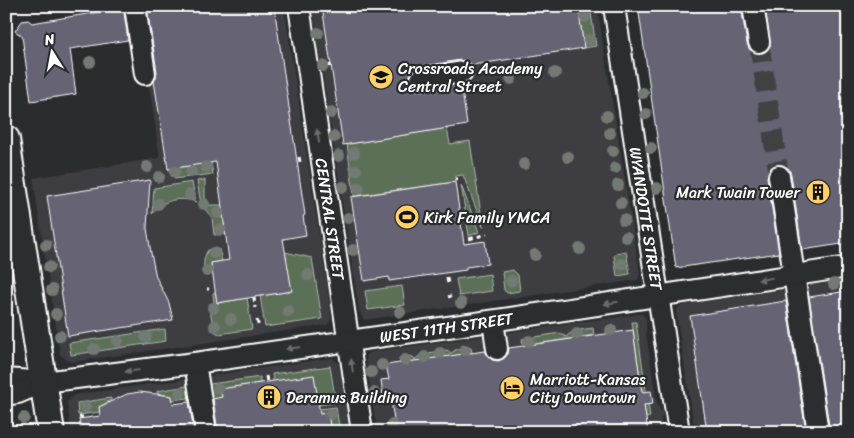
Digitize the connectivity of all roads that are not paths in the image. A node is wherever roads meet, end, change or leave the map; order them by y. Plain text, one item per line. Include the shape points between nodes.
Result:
1 (135, 6) edge
2 (298, 6) edge
3 (614, 6) edge
4 (753, 6) edge
5 (759, 42) tunnel mouth
6 (462, 72) dead end
7 (145, 74) dead end
8 (421, 79) dead end
9 (6, 139) edge
10 (779, 176) tunnel mouth
11 (848, 267) edge
12 (794, 275) junction
13 (659, 296) junction
14 (493, 321) junction
15 (348, 340) junction
16 (497, 349) dead end
17 (195, 362) junction
18 (6, 379) edge
19 (44, 382) junction
20 (6, 395) edge
21 (51, 432) edge
22 (206, 432) edge
23 (362, 432) edge
24 (680, 432) edge
25 (818, 432) edge

1 - 7 street
15 -> 2 street, CENTRAL STREET
3 - 13 street, WYANDOTTE STREET
4 - 5 street
6 - 8 street
9 - 19 main road
10 - 12 street
11 - 12 street, WEST 11TH STREET
12 -> 13 street, WEST 11TH STREET
12 - 25 street
13 -> 14 street, WEST 11TH STREET
13 - 24 street, WYANDOTTE STREET
14 - 15 street, WEST 11TH STREET
14 - 16 street
15 -> 17 street, WEST 11TH STREET
23 -> 15 street, CENTRAL STREET
17 -> 19 street, WEST 11TH STREET
17 - 22 street
18 - 19 street, WEST 11TH STREET
19 - 20 street, WEST 11TH STREET
19 - 21 main road

